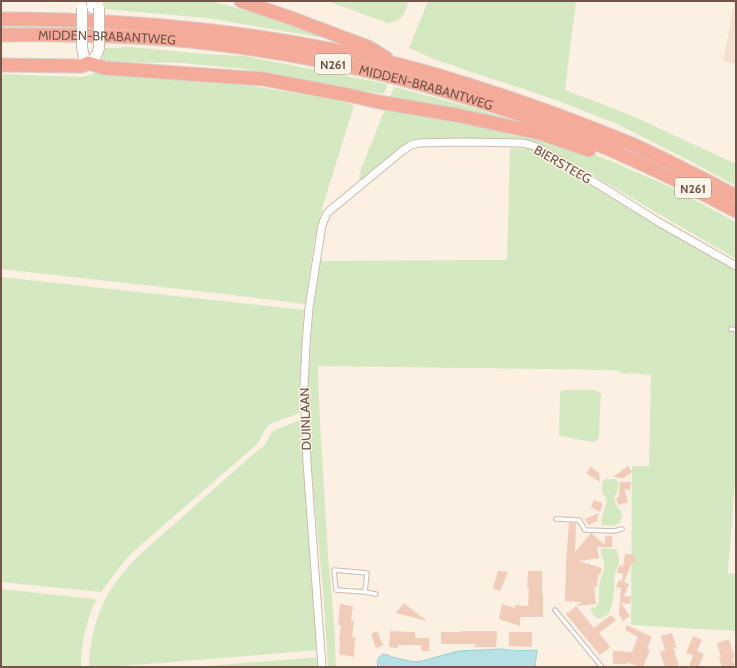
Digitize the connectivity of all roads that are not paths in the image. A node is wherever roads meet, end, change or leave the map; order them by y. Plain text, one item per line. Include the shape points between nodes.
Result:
1 (241, 1) edge
2 (91, 4) edge
3 (1, 19) edge
4 (1, 35) edge
5 (88, 63) junction
6 (396, 64) junction
7 (1, 65) edge
8 (649, 167) junction
9 (358, 187) joint
10 (736, 196) edge
11 (736, 210) edge
12 (736, 266) edge
13 (731, 329) dead end
14 (736, 330) edge
15 (556, 519) dead end
16 (622, 529) dead end
17 (366, 592) junction
18 (376, 594) dead end
19 (555, 610) dead end
20 (322, 667) edge
21 (602, 667) edge

1 - 6 highway, N261 via 368,47
2 - 5 main road, bridge via 82,47
2 - 5 main road, bridge via 98,55
3 - 6 highway, MIDDEN-BRABANTWEG / N261 via 87,20 190,27 330,49
4 - 8 highway, MIDDEN-BRABANTWEG / N261 via 104,35 188,41 327,62 391,76 490,105 557,128
5 - 7 highway, N261 via 82,66
5 - 8 highway, N261 via 105,68 263,80 313,88 540,133
6 - 10 highway, MIDDEN-BRABANTWEG / N261 via 560,115 646,151
8 - 11 highway, MIDDEN-BRABANTWEG / N261
9 - 12 street, BIERSTEEG via 402,151 419,143 532,145
9 - 20 street, DUINLAAN via 324,218 309,308 306,343 306,439
13 - 14 lane
15 - 16 lane via 579,520 585,530 614,532
17 - 17 lane via 367,573 334,570 336,590
17 - 18 lane
19 - 21 lane

